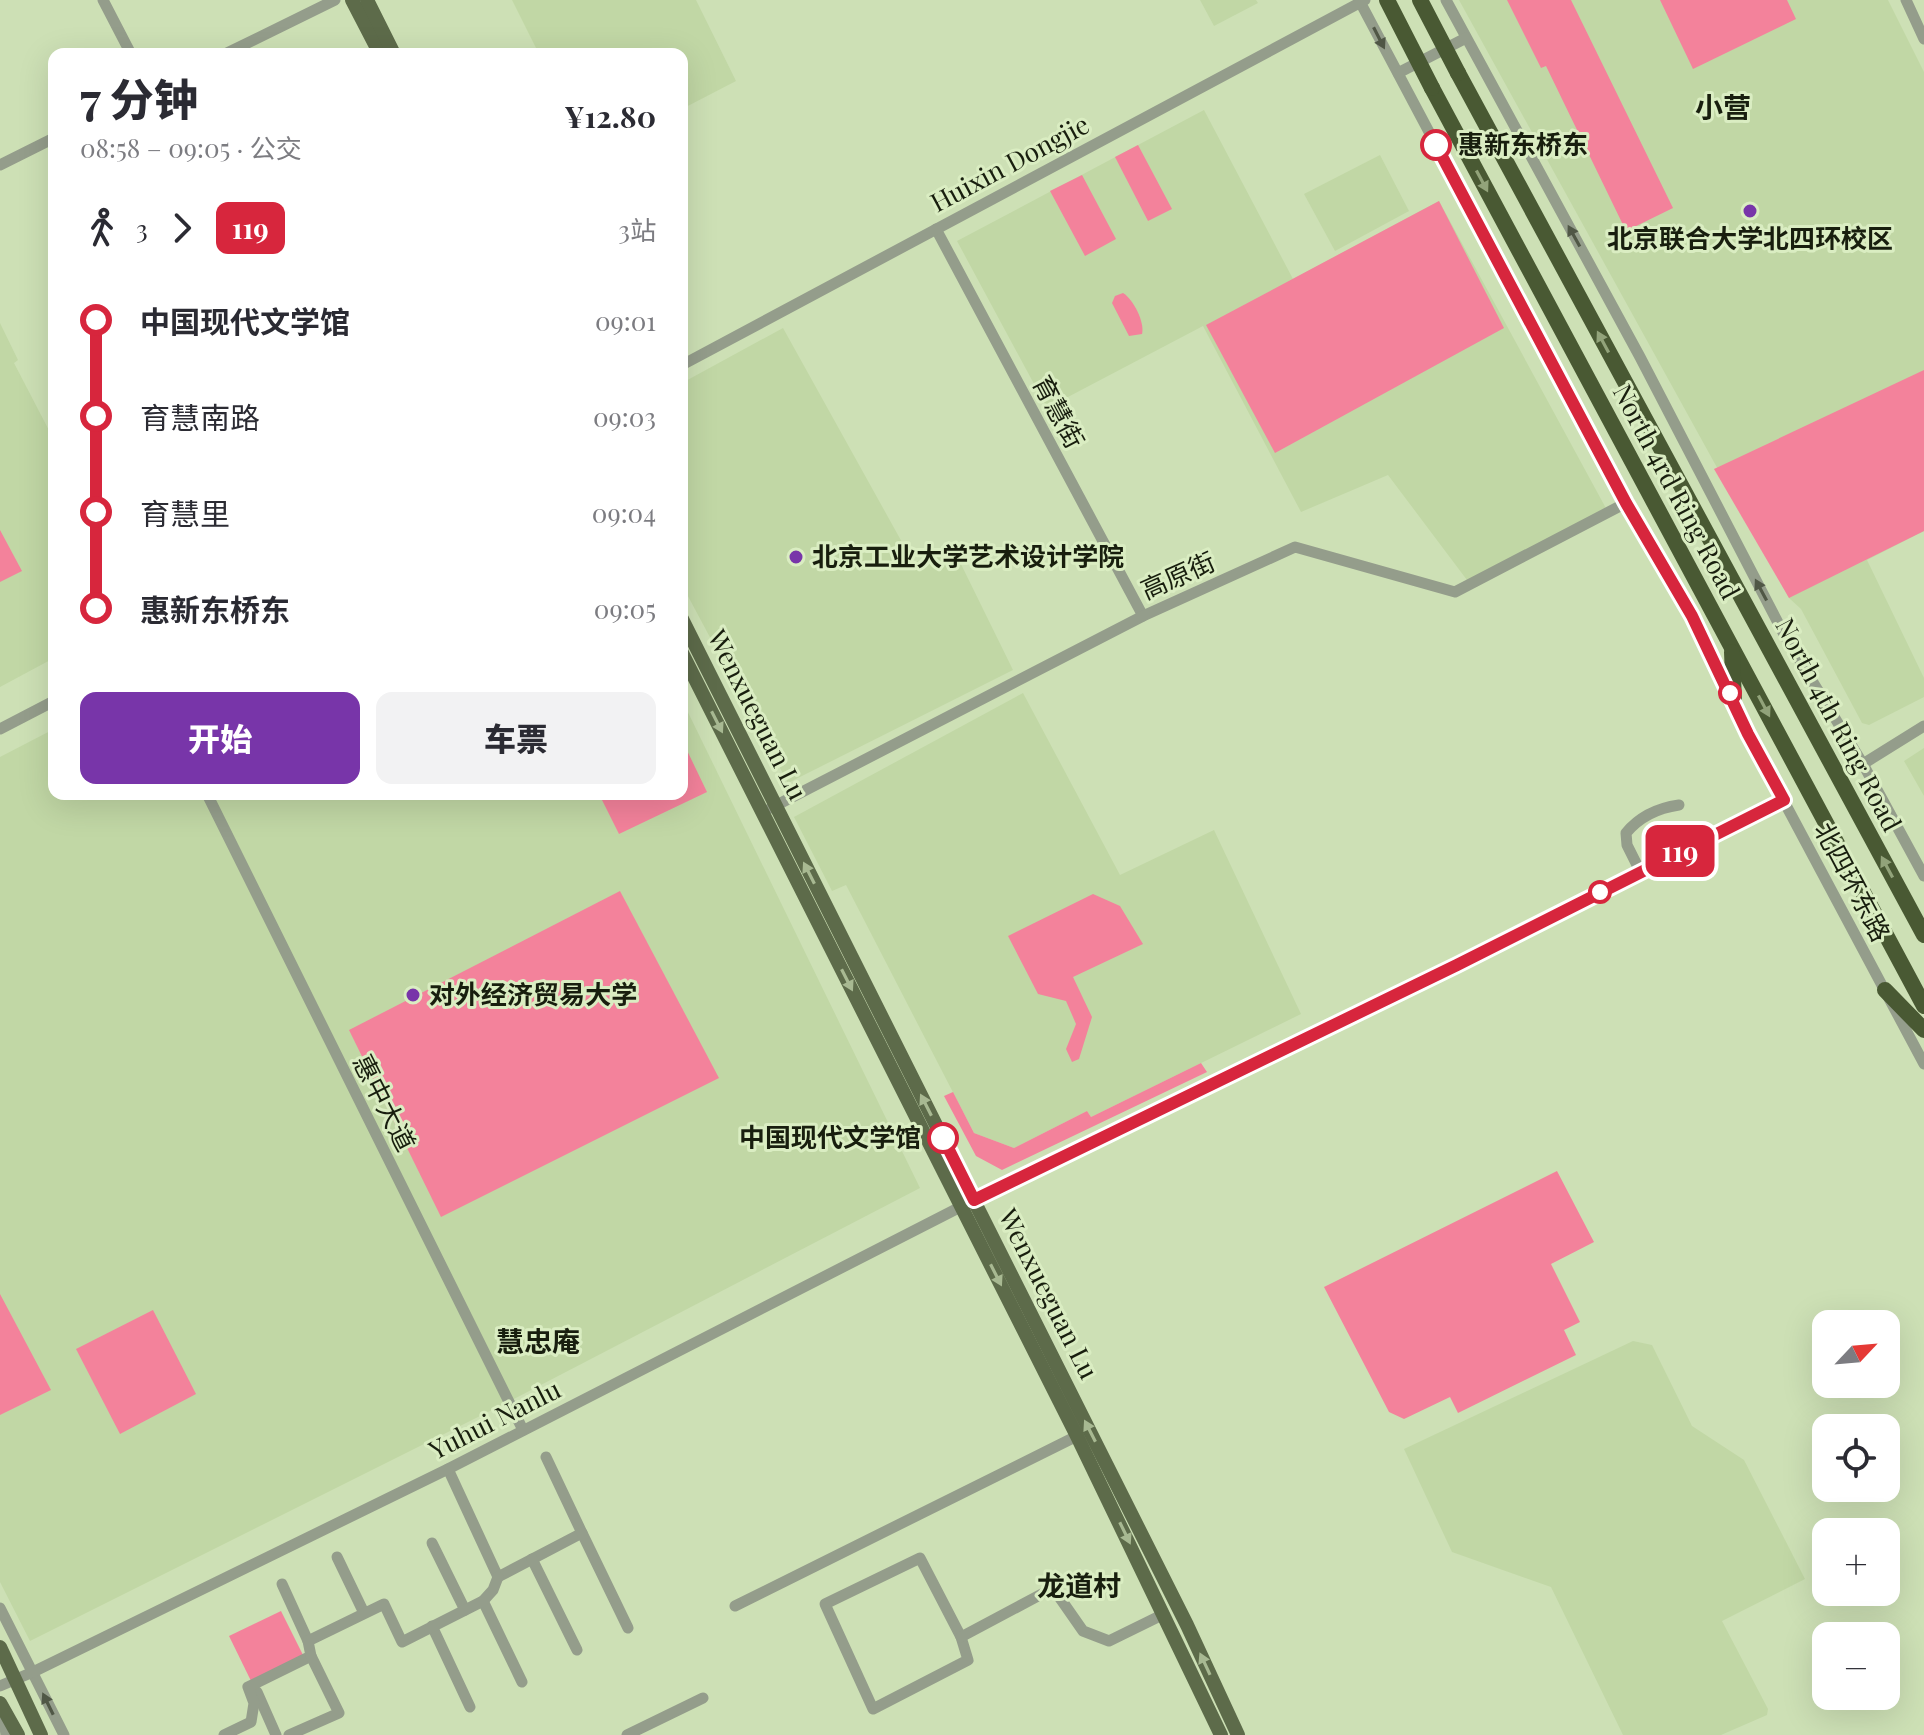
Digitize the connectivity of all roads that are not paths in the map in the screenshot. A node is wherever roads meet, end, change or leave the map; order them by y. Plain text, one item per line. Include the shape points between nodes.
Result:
1 (103, 0) edge
2 (335, 0) edge
3 (352, 0) edge
4 (367, 0) edge
5 (1387, 0) edge
6 (1420, 0) edge
7 (1446, 0) edge
8 (1906, 0) edge
9 (1364, 1) edge
10 (1466, 38) junction
11 (1924, 39) edge
12 (128, 48) edge
13 (237, 48) edge
14 (377, 48) edge
15 (391, 48) edge
16 (1398, 73) junction
17 (48, 141) edge
18 (0, 165) edge
19 (936, 229) junction
20 (688, 362) edge
21 (1626, 503) junction
22 (1143, 616) junction
23 (688, 632) edge
24 (1732, 647) junction
25 (688, 664) edge
26 (1734, 701) junction
27 (48, 704) edge
28 (1924, 726) edge
29 (0, 729) edge
30 (1863, 764) junction
31 (210, 800) edge
32 (1784, 800) junction
33 (1679, 805) dead end
34 (769, 809) junction
35 (1640, 871) junction
36 (1924, 876) edge
37 (1924, 935) edge
38 (1885, 990) junction
39 (1924, 1006) edge
40 (1924, 1030) edge
41 (1924, 1064) edge
42 (968, 1203) junction
43 (523, 1430) junction
44 (1077, 1436) junction
45 (546, 1457) dead end
46 (448, 1469) junction
47 (582, 1533) junction
48 (432, 1543) dead end
49 (337, 1557) dead end
50 (532, 1559) junction
51 (498, 1577) junction
52 (282, 1584) dead end
53 (483, 1601) junction
54 (735, 1606) dead end
55 (0, 1608) edge
56 (465, 1610) junction
57 (364, 1613) junction
58 (1164, 1614) junction
59 (432, 1626) junction
60 (628, 1628) dead end
61 (961, 1637) junction
62 (308, 1641) junction
63 (0, 1647) edge
64 (577, 1650) dead end
65 (311, 1656) junction
66 (33, 1672) junction
67 (16, 1679) junction
68 (522, 1682) dead end
69 (253, 1684) junction
70 (0, 1686) edge
71 (703, 1698) dead end
72 (1, 1705) edge
73 (470, 1707) dead end
74 (6, 1735) edge
75 (18, 1735) edge
76 (41, 1735) edge
77 (64, 1735) edge
78 (224, 1735) edge
79 (276, 1735) edge
80 (289, 1735) edge
81 (627, 1735) edge
82 (1221, 1735) edge
83 (1238, 1735) edge

1 - 12 street
2 - 13 street
3 - 14 main road
4 - 15 main road
5 -> 24 highway, North 4rd Ring Road, bridge
37 -> 6 highway, North 4th Ring Road, bridge
7 - 10 street
8 - 11 street
9 -> 16 street, 北四环东路
9 - 19 street, Huixin Dongjie
10 - 16 street
30 -> 10 street via 1786,638
16 - 21 street, 北四环东路
17 - 18 street
19 - 20 street, Huixin Dongjie
19 - 22 street, 育慧街
21 - 22 street, 高原街 via 1455,592 1295,547
21 - 26 street, 北四环东路
22 - 34 street, 高原街
23 - 34 main road, Wenxueguan Lu
24 - 26 highway
24 -> 39 highway, North 4rd Ring Road
25 -> 34 main road, Wenxueguan Lu
26 - 32 street, 北四环东路
27 - 29 street
28 - 30 street
30 - 36 street
31 - 43 street, 惠中大道
32 - 35 street, Yuhui Nanlu
32 - 38 street, 北四环东路
33 - 35 street via 1656,810 1626,833
34 - 42 main road, Wenxueguan Lu
35 - 42 street, Yuhui Nanlu
38 - 40 highway
38 - 41 street, 北四环东路
42 - 43 street, Yuhui Nanlu
42 -> 44 main road, Wenxueguan Lu
83 -> 42 main road, Wenxueguan Lu via 1187,1625
43 - 46 street, Yuhui Nanlu
44 - 54 street
44 -> 58 main road, Wenxueguan Lu
45 - 47 street
46 - 51 street
46 - 66 street, Yuhui Nanlu
47 - 50 street
47 - 60 street
48 - 56 street
49 - 57 street
50 - 51 street
50 - 64 street
51 - 53 street
52 - 62 street
53 - 56 street
53 - 68 street
55 - 66 street
56 - 59 street
57 - 59 street via 384,1604 402,1642
57 - 62 street
58 - 61 street via 1109,1641 1083,1631 1053,1588
58 - 82 main road, Wenxueguan Lu
59 - 73 street
61 - 61 street via 920,1558 825,1604 873,1709 968,1660
62 - 65 street
63 - 67 main road
65 - 69 street
65 - 80 street via 339,1713
66 - 67 street, Yuhui Nanlu
77 -> 66 street
67 - 70 street, Yuhui Nanlu
67 - 76 main road
69 - 78 street via 248,1687 254,1703 251,1722
69 - 79 street
71 - 81 street
72 - 74 street
72 - 75 main road

